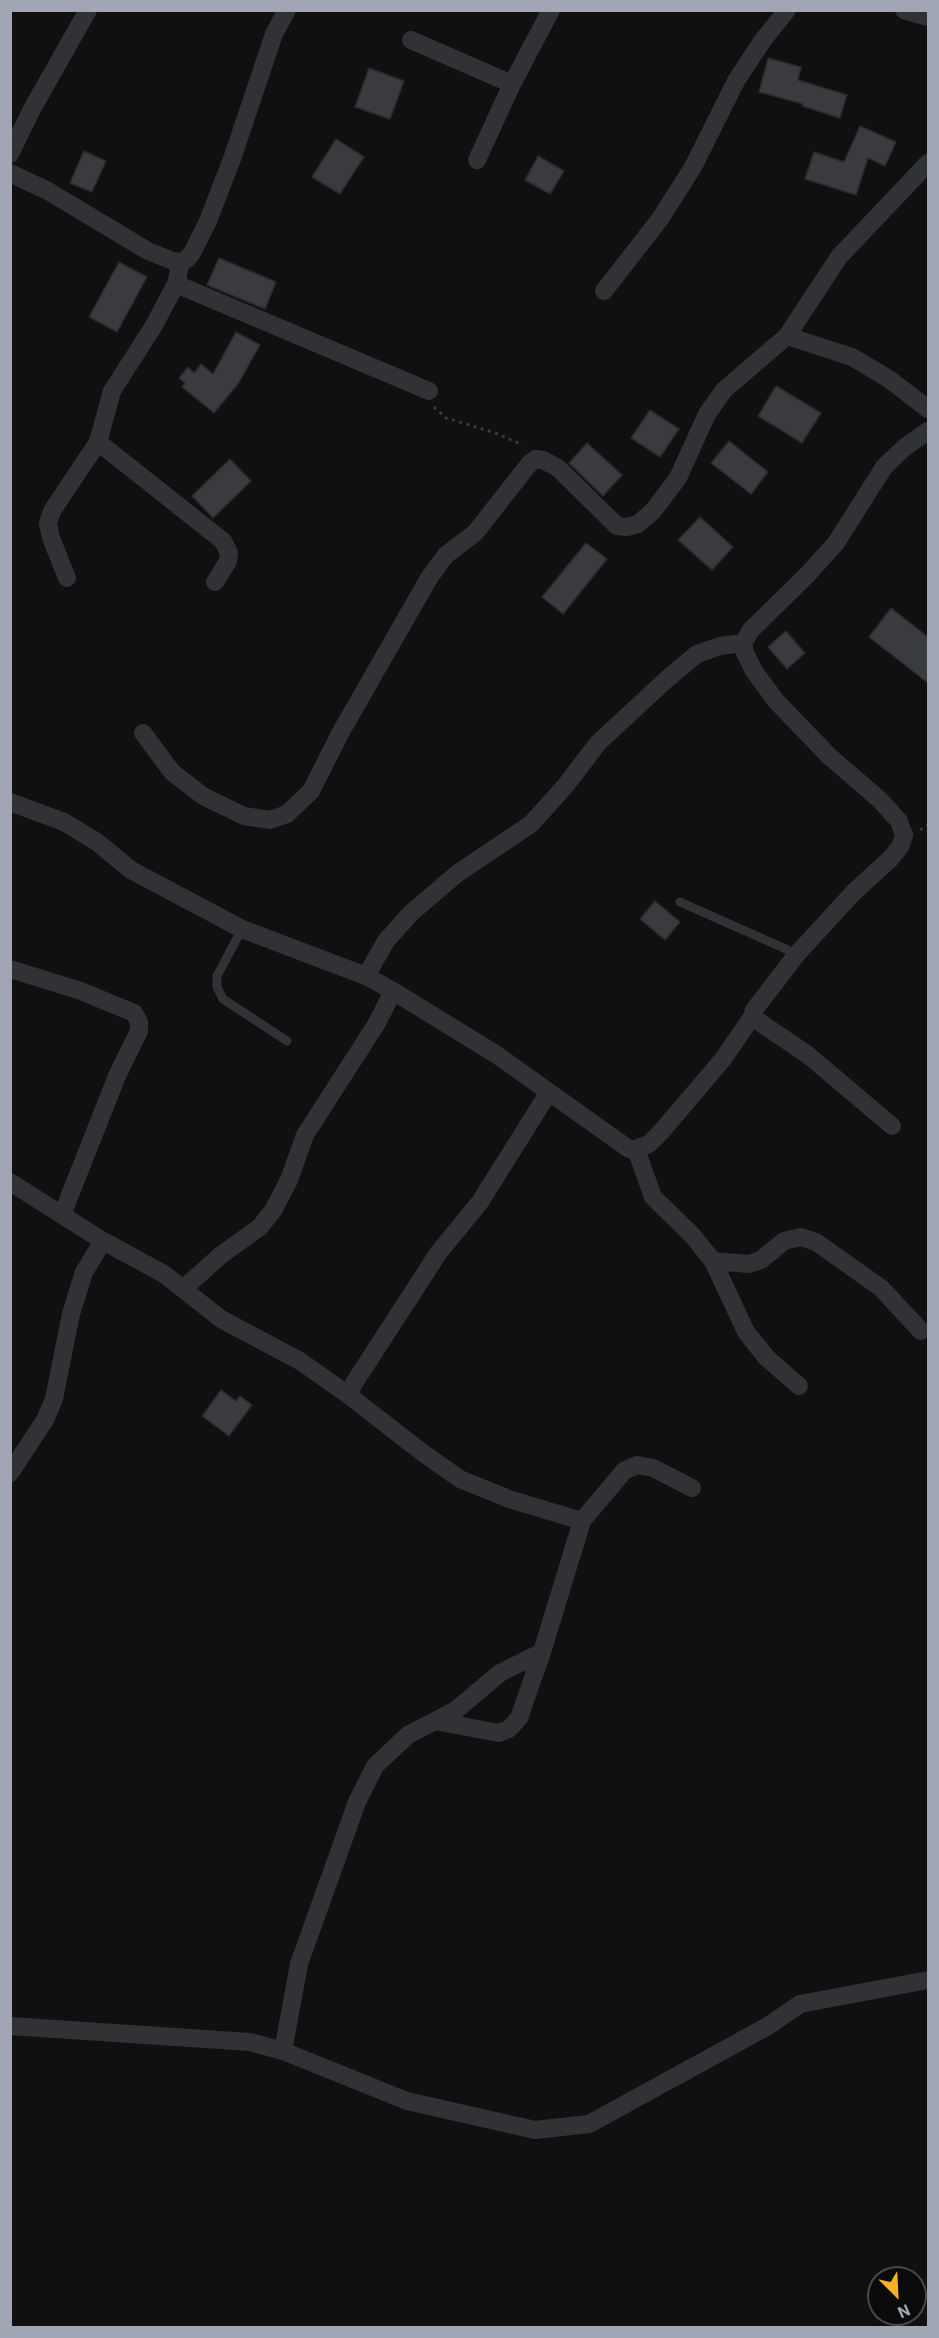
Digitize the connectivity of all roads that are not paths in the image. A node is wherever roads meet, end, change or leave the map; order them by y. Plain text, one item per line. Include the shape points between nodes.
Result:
1 (88, 10) edge
2 (287, 10) edge
3 (551, 10) edge
4 (787, 10) edge
5 (904, 10) edge
6 (928, 17) edge
7 (411, 40) dead end
8 (512, 84) junction
9 (10, 154) edge
10 (477, 160) dead end
11 (928, 163) edge
12 (10, 173) edge
13 (922, 182) edge
14 (181, 261) junction
15 (176, 284) junction
16 (604, 291) dead end
17 (787, 336) junction
18 (429, 391) road end
19 (928, 409) edge
20 (928, 431) edge
21 (98, 442) junction
22 (68, 578) dead end
23 (215, 582) dead end
24 (744, 643) junction
25 (143, 733) dead end
26 (10, 802) edge
27 (680, 902) dead end
28 (242, 929) junction
29 (797, 954) junction
30 (10, 969) edge
31 (366, 976) junction
32 (393, 991) junction
33 (752, 1017) junction
34 (287, 1041) dead end
35 (549, 1092) junction
36 (892, 1126) dead end
37 (636, 1149) junction
38 (10, 1182) edge
39 (62, 1215) junction
40 (103, 1241) junction
41 (713, 1261) junction
42 (183, 1289) junction
43 (921, 1331) dead end
44 (799, 1386) dead end
45 (347, 1394) junction
46 (10, 1473) edge
47 (692, 1488) dead end
48 (582, 1521) junction
49 (542, 1652) junction
50 (435, 1721) junction
51 (928, 1980) edge
52 (10, 2026) edge
53 (283, 2051) junction

1 - 9 street
2 - 14 street via 274,34 208,221 192,254
3 - 8 street
4 - 16 street via 736,81 693,167 660,219
5 - 6 street
7 - 8 street
8 - 10 street
11 - 13 street
12 - 14 street via 48,191 148,251
13 - 17 street via 839,257
14 - 15 street
15 - 18 street
15 - 21 street via 112,391
17 - 19 street via 852,357
17 - 25 street via 724,390 707,414 678,478 638,524 617,525 558,468 543,460 530,463 475,532 446,555 429,579 311,791 287,814 270,820 244,816 203,796 172,772
20 - 24 street via 884,467 836,543
21 - 22 street via 48,523
21 - 23 street via 223,541 228,561
24 - 29 street via 754,671 776,701 829,756 880,800 904,835 890,859 852,893
24 - 31 street via 697,654 667,679 598,743 531,824 458,873 411,914 386,941
26 - 28 street via 64,822 131,870
27 - 29 lane
28 - 31 street
28 - 34 lane via 217,976 217,987 223,999
29 - 33 street
30 - 39 street via 135,1013 139,1022 139,1032 117,1076
31 - 32 street
32 - 35 street
32 - 42 street via 377,1023 305,1135 274,1209 260,1227
33 - 36 street via 808,1055
33 - 37 street via 723,1059 661,1132 649,1144
35 - 37 street via 629,1149
35 - 45 street via 480,1202 439,1252
37 - 41 street via 653,1197 692,1234
38 - 39 street
39 - 40 street
40 - 42 street via 164,1274
40 - 46 street via 84,1272 71,1314 54,1400
41 - 43 street via 749,1263 762,1260 784,1241 801,1238 816,1242 881,1288
41 - 44 street via 746,1332 767,1358
42 - 45 street via 221,1319 300,1361
45 - 48 street via 460,1479
47 - 48 street via 652,1468 637,1465 624,1471
48 - 49 street
49 - 50 street via 500,1673 456,1710
49 - 50 street via 519,1718 508,1729 499,1733
50 - 53 street via 408,1735 375,1766 357,1802 299,1965
51 - 53 street via 800,2004 768,2026 589,2124 567,2127 535,2130 407,2101
52 - 53 street via 250,2042

